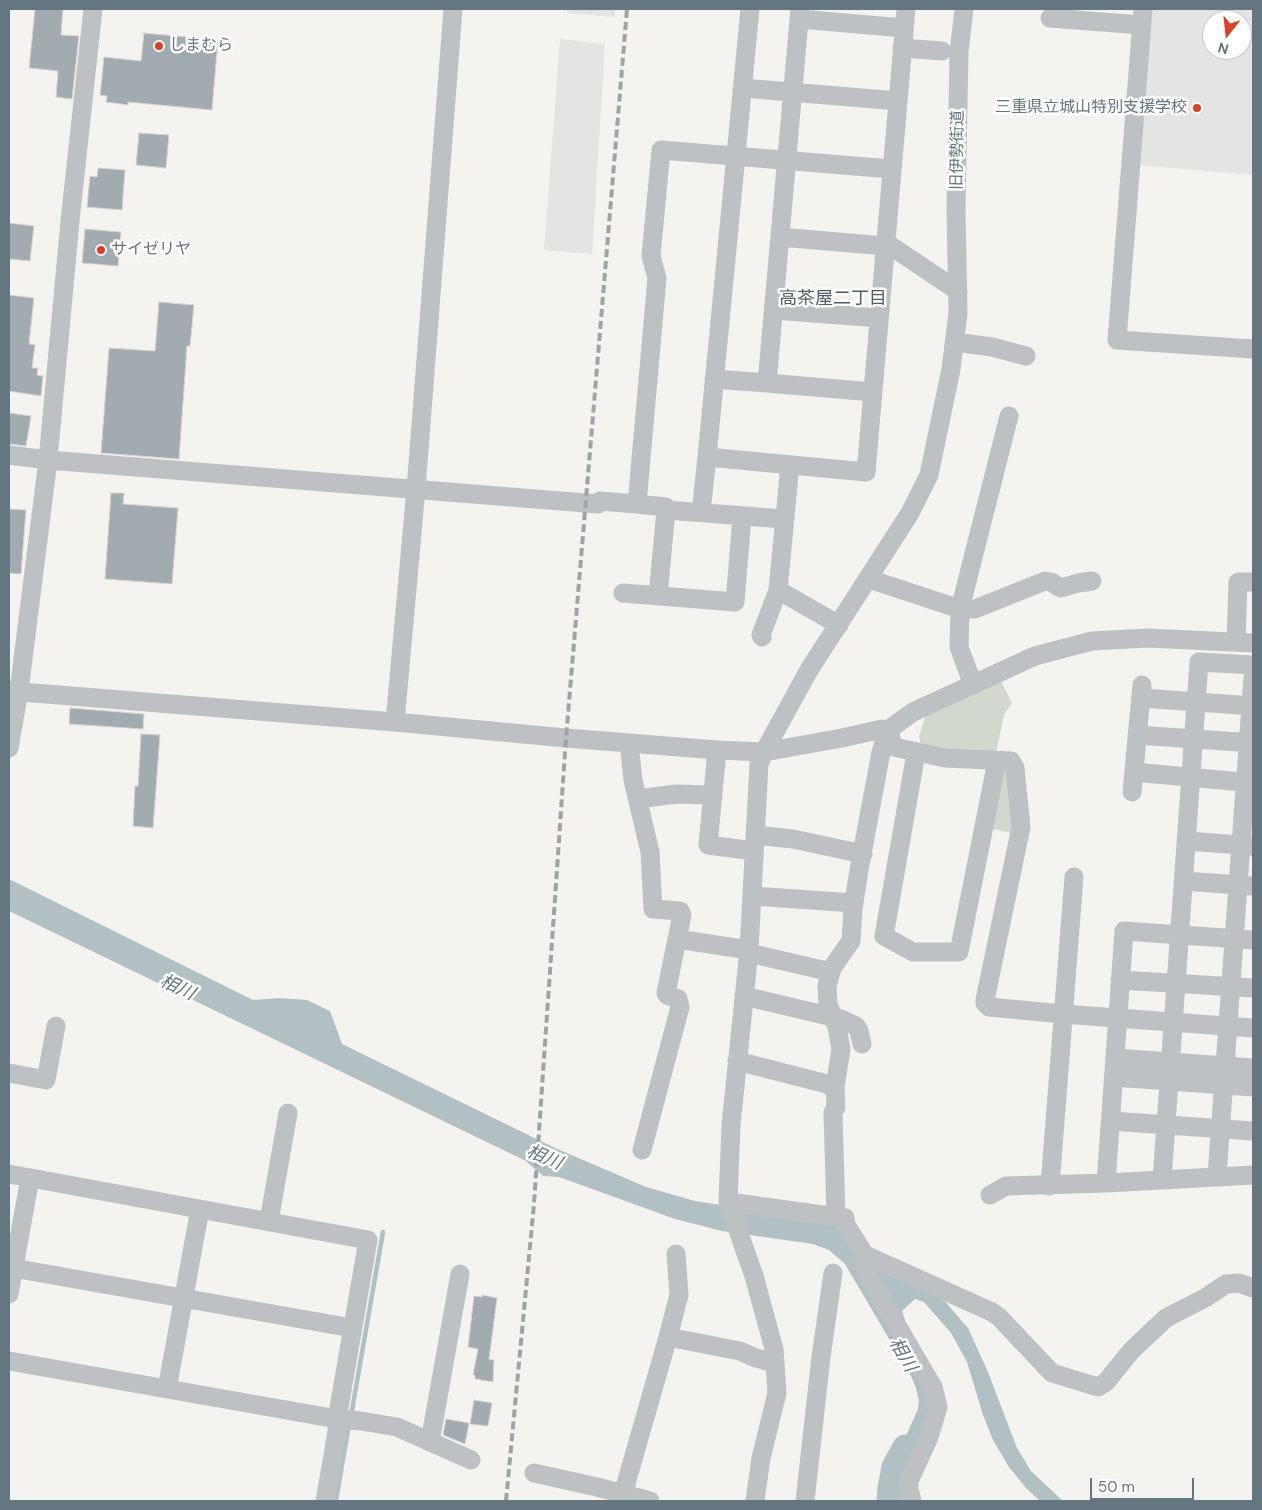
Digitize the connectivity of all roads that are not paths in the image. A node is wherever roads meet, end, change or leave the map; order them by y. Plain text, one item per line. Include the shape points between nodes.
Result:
1 (93, 9) edge
2 (453, 9) edge
3 (750, 9) edge
4 (906, 9) edge
5 (964, 9) edge
6 (800, 14) edge
7 (1142, 17) edge
8 (1050, 18) dead end
9 (904, 28) junction
10 (902, 48) junction
11 (952, 52) junction
12 (743, 88) junction
13 (792, 92) junction
14 (898, 101) junction
15 (737, 157) junction
16 (786, 161) junction
17 (891, 169) junction
18 (780, 237) junction
19 (885, 244) junction
20 (958, 291) junction
21 (774, 310) junction
22 (879, 318) junction
23 (955, 342) junction
24 (1253, 349) edge
25 (1026, 356) dead end
26 (714, 379) junction
27 (767, 383) junction
28 (873, 392) junction
29 (1009, 416) dead end
30 (9, 455) edge
31 (706, 457) junction
32 (48, 460) junction
33 (790, 465) junction
34 (416, 489) junction
35 (636, 504) junction
36 (666, 510) junction
37 (701, 512) junction
38 (742, 517) junction
39 (784, 519) junction
40 (1092, 581) dead end
41 (876, 582) junction
42 (1253, 582) edge
43 (778, 590) junction
44 (623, 593) dead end
45 (658, 596) junction
46 (960, 609) junction
47 (839, 625) junction
48 (762, 637) dead end
49 (1245, 642) edge
50 (1253, 665) edge
51 (1253, 678) edge
52 (973, 685) junction
53 (14, 691) edge
54 (1196, 702) junction
55 (1252, 706) edge
56 (395, 722) junction
57 (888, 730) junction
58 (1138, 735) junction
59 (1194, 739) junction
60 (629, 743) junction
61 (1251, 743) edge
62 (9, 748) edge
63 (717, 750) junction
64 (764, 752) junction
65 (916, 753) junction
66 (998, 761) junction
67 (1134, 772) junction
68 (1191, 778) junction
69 (1250, 782) edge
70 (1132, 792) dead end
71 (712, 794) junction
72 (638, 799) junction
73 (1187, 841) junction
74 (755, 843) junction
75 (1247, 846) edge
76 (862, 854) junction
77 (1074, 877) dead end
78 (1184, 881) junction
79 (1246, 886) edge
80 (753, 896) junction
81 (854, 903) junction
82 (1180, 935) junction
83 (677, 939) junction
84 (1244, 939) edge
85 (749, 952) junction
86 (831, 972) junction
87 (1120, 980) junction
88 (1176, 983) junction
89 (1231, 987) junction
90 (1253, 988) edge
91 (744, 996) junction
92 (1064, 1014) junction
93 (833, 1017) junction
94 (1118, 1019) junction
95 (1173, 1023) junction
96 (56, 1026) dead end
97 (1228, 1026) junction
98 (1253, 1028) edge
99 (862, 1044) dead end
100 (1115, 1058) junction
101 (737, 1061) junction
102 (1170, 1062) junction
103 (1225, 1066) junction
104 (1253, 1068) edge
105 (9, 1073) edge
106 (1114, 1078) junction
107 (1169, 1081) junction
108 (1223, 1085) junction
109 (1253, 1087) edge
110 (836, 1099) junction
111 (288, 1113) dead end
112 (1111, 1121) junction
113 (1166, 1125) junction
114 (1221, 1129) junction
115 (1253, 1131) edge
116 (642, 1150) dead end
117 (9, 1174) edge
118 (1253, 1175) edge
119 (1217, 1176) junction
120 (30, 1178) junction
121 (1162, 1180) junction
122 (1106, 1183) junction
123 (1050, 1186) junction
124 (990, 1196) dead end
125 (728, 1202) junction
126 (200, 1208) junction
127 (836, 1216) junction
128 (269, 1221) junction
129 (676, 1254) dead end
130 (865, 1255) junction
131 (13, 1268) junction
132 (833, 1273) dead end
133 (460, 1274) dead end
134 (1253, 1288) edge
135 (9, 1294) edge
136 (184, 1298) junction
137 (352, 1328) junction
138 (668, 1337) junction
139 (9, 1361) edge
140 (775, 1363) junction
141 (167, 1389) junction
142 (346, 1419) junction
143 (430, 1442) junction
144 (471, 1460) dead end
145 (534, 1473) dead end
146 (622, 1497) edge
147 (325, 1501) edge
148 (650, 1501) edge
149 (755, 1501) edge
150 (805, 1501) edge
151 (912, 1501) edge

1 - 32 street
2 - 34 street
3 - 12 street
4 - 9 street
5 - 11 street, 旧伊勢街道
6 - 9 street
6 - 13 street
7 - 8 street
7 - 24 street via 1117,340
9 - 10 street
10 - 11 street
10 - 14 street
11 - 20 street, 旧伊勢街道
12 - 13 street
12 - 15 street
13 - 14 street
13 - 16 street
14 - 17 street
15 - 16 street
15 - 26 street
15 - 35 street via 661,150 651,256 657,278
16 - 17 street
16 - 18 street
17 - 19 street
18 - 19 street
18 - 21 street
19 - 20 street
19 - 22 street
20 - 23 street, 旧伊勢街道
21 - 22 street
21 - 27 street
22 - 28 street
23 - 25 street
23 - 41 street, 旧伊勢街道 via 929,474
26 - 27 street
26 - 31 street
27 - 28 street
28 - 33 street via 866,472
29 - 46 street
30 - 32 street
31 - 33 street
31 - 37 street
32 - 34 street
32 - 53 street
33 - 39 street
34 - 35 street via 598,504 600,501
34 - 56 street
35 - 36 street via 666,506
36 - 37 street
36 - 45 street
37 - 38 street
38 - 39 street
38 - 45 street via 735,602
39 - 43 street
40 - 46 street via 1061,588 1045,581 975,609
41 - 46 street
41 - 47 street, 旧伊勢街道
42 - 49 street via 1238,582
43 - 47 street
43 - 48 street
44 - 45 street
46 - 52 street via 959,647
47 - 64 street, 旧伊勢街道
49 - 52 street via 1148,638 1092,641 1036,656
50 - 54 street via 1199,662
51 - 55 street
52 - 57 street via 913,712
53 - 56 street
53 - 62 street
54 - 55 street
54 - 58 street via 1141,691
54 - 59 street
55 - 61 street
56 - 60 street
57 - 64 street
57 - 65 street via 894,747
57 - 76 street
58 - 59 street
58 - 67 street
59 - 61 street
59 - 68 street
60 - 63 street
60 - 72 street
61 - 69 street
63 - 64 street
63 - 71 street
64 - 74 street, 旧伊勢街道 via 759,764
65 - 66 street
65 - 66 street via 884,936 913,952 959,952
66 - 92 street via 1011,761 1015,768 1022,820 985,1003 989,1007
67 - 68 street
67 - 70 street
68 - 69 street
68 - 73 street
69 - 75 street
71 - 72 street
71 - 74 street via 708,845
72 - 83 street via 650,852 653,909 682,912
73 - 75 street
73 - 78 street
74 - 76 street via 793,839
74 - 80 street, 旧伊勢街道
75 - 79 street
76 - 81 street
77 - 92 street
78 - 79 street
78 - 82 street
79 - 84 street
80 - 81 street
80 - 85 street, 旧伊勢街道
81 - 86 street via 851,941
82 - 84 street
82 - 87 street via 1124,931
82 - 88 street
83 - 85 street
83 - 116 street via 666,993 678,999 680,1007
84 - 89 street
85 - 86 street
85 - 91 street, 旧伊勢街道
86 - 93 street via 827,994
87 - 88 street
87 - 94 street
88 - 89 street
88 - 95 street
89 - 90 street
89 - 97 street
91 - 93 street
91 - 101 street, 旧伊勢街道
92 - 94 street
92 - 123 street
93 - 99 street via 856,1026
93 - 110 street via 841,1049
94 - 95 street
94 - 100 street
95 - 97 street
95 - 102 street
96 - 105 street via 46,1080
97 - 98 street
97 - 103 street
100 - 102 street
100 - 106 street
101 - 110 street via 827,1084
101 - 125 street, 旧伊勢街道
102 - 103 street
102 - 107 street
103 - 104 street
103 - 108 street
106 - 107 street
106 - 112 street
107 - 108 street
107 - 113 street
108 - 109 street
108 - 114 street
110 - 127 street via 833,1113
111 - 128 street
112 - 113 street
112 - 122 street
113 - 114 street
113 - 121 street
114 - 115 street
114 - 119 street
117 - 120 street
118 - 119 street
119 - 121 street
120 - 126 street
120 - 131 street
121 - 122 street
122 - 123 street
123 - 124 street via 1006,1186
125 - 127 street
125 - 140 street via 754,1276
126 - 128 street
126 - 136 street
127 - 130 street via 845,1218
128 - 137 street via 368,1240
129 - 138 street via 679,1295
130 - 134 street via 992,1312 1052,1373 1098,1387 1166,1318 1226,1284 1239,1283
130 - 151 street via 864,1265 875,1288 933,1387 938,1407 909,1481
131 - 135 street
131 - 136 street
132 - 150 street
133 - 143 street
136 - 137 street
136 - 141 street
137 - 142 street
138 - 140 street via 740,1351
138 - 146 street
139 - 141 street
140 - 149 street via 777,1393 761,1458
141 - 142 street
142 - 143 street via 397,1428
142 - 147 street via 337,1432
143 - 144 street
145 - 146 street
146 - 148 street

